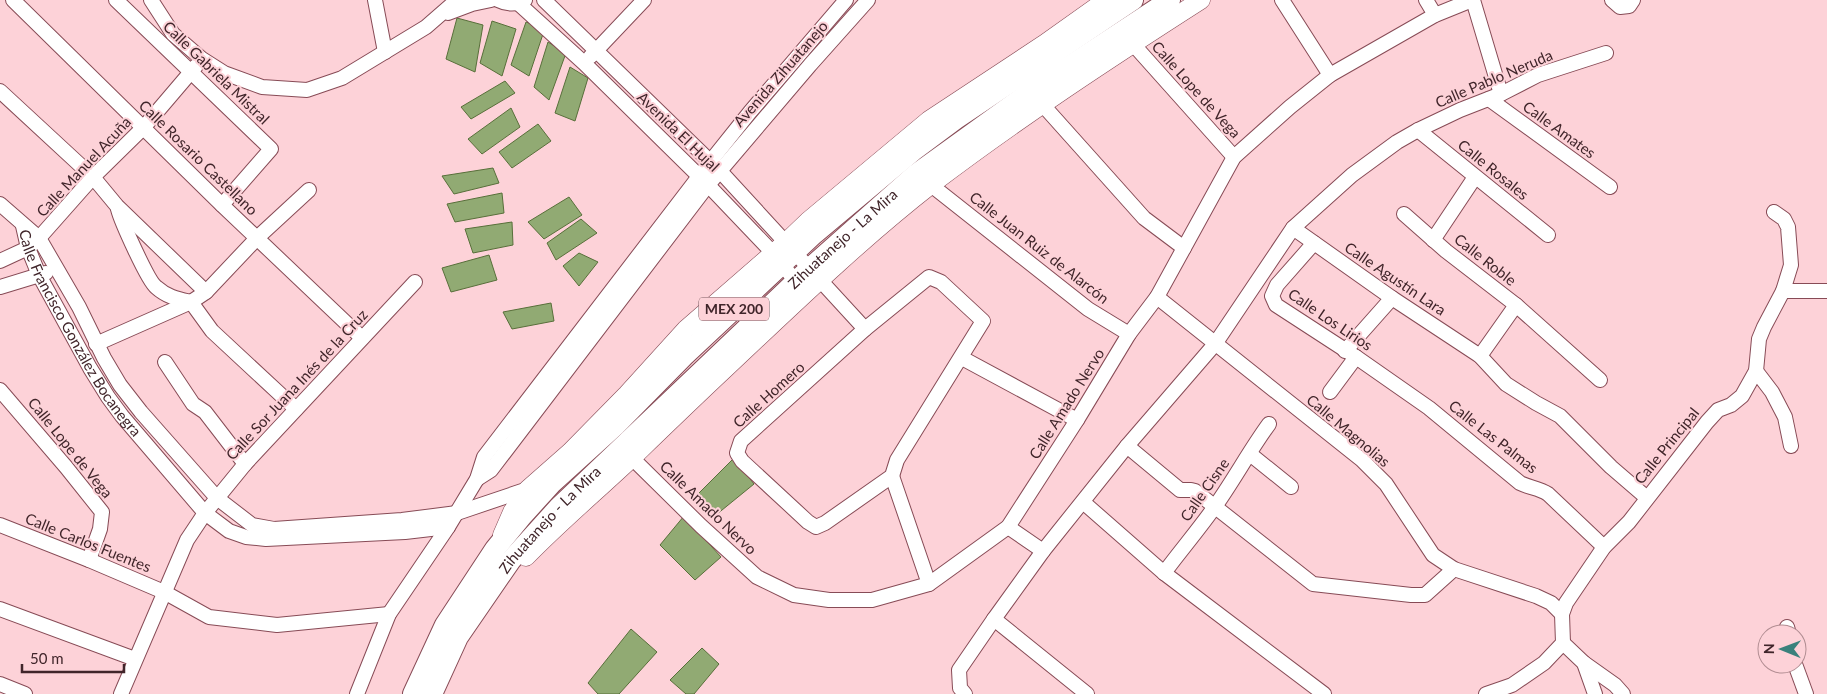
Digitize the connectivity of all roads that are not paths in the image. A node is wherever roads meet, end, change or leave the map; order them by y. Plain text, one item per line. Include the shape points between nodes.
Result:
1 (13, 0) edge
2 (116, 0) edge
3 (151, 0) edge
4 (375, 0) edge
5 (457, 0) edge
6 (491, 0) edge
7 (498, 0) edge
8 (544, 0) edge
9 (644, 0) edge
10 (846, 0) edge
11 (868, 0) edge
12 (1106, 0) edge
13 (1134, 0) edge
14 (1170, 0) edge
15 (1201, 0) edge
16 (1282, 0) edge
17 (1426, 0) edge
18 (1473, 0) edge
19 (1612, 0) edge
20 (522, 2) edge
21 (1631, 3) edge
22 (1435, 15) junction
23 (438, 18) junction
24 (1133, 44) junction
25 (595, 51) junction
26 (385, 52) junction
27 (801, 53) junction
28 (1606, 53) dead end
29 (202, 59) junction
30 (584, 63) junction
31 (810, 65) junction
32 (191, 72) junction
33 (1330, 75) junction
34 (0, 91) edge
35 (1495, 96) junction
36 (1042, 104) junction
37 (144, 127) junction
38 (1418, 130) junction
39 (1234, 157) junction
40 (715, 166) junction
41 (93, 177) junction
42 (1475, 177) junction
43 (704, 180) junction
44 (931, 185) junction
45 (1610, 187) dead end
46 (309, 190) dead end
47 (0, 204) edge
48 (222, 205) junction
49 (117, 206) junction
50 (1774, 212) dead end
51 (1404, 214) dead end
52 (23, 226) junction
53 (1293, 228) junction
54 (1548, 235) dead end
55 (258, 237) junction
56 (39, 238) junction
57 (1433, 240) junction
58 (1314, 243) junction
59 (28, 248) junction
60 (1184, 248) junction
61 (784, 253) junction
62 (0, 261) edge
63 (58, 269) junction
64 (38, 275) junction
65 (808, 281) junction
66 (415, 282) dead end
67 (0, 287) edge
68 (1783, 291) junction
69 (1827, 291) edge
70 (206, 292) junction
71 (1157, 297) junction
72 (1392, 298) junction
73 (191, 302) junction
74 (1516, 305) junction
75 (866, 328) junction
76 (1129, 334) junction
77 (362, 338) junction
78 (96, 344) junction
79 (1215, 344) junction
80 (1351, 354) junction
81 (1480, 356) junction
82 (962, 358) junction
83 (165, 362) dead end
84 (1756, 371) junction
85 (1600, 380) dead end
86 (0, 390) edge
87 (1330, 392) dead end
88 (1430, 408) joint
89 (296, 409) junction
90 (1077, 420) junction
91 (1269, 424) dead end
92 (1127, 446) junction
93 (1791, 446) dead end
94 (1250, 454) junction
95 (632, 458) junction
96 (245, 464) junction
97 (892, 476) junction
98 (1291, 487) dead end
99 (528, 489) junction
100 (217, 498) junction
101 (1647, 498) junction
102 (1083, 502) junction
103 (1215, 507) junction
104 (457, 512) junction
105 (205, 513) junction
106 (0, 526) edge
107 (448, 527) junction
108 (1008, 527) junction
109 (1604, 547) junction
110 (495, 549) junction
111 (1043, 551) junction
112 (89, 560) junction
113 (1454, 569) junction
114 (1164, 573) junction
115 (929, 584) junction
116 (164, 592) junction
117 (0, 609) edge
118 (389, 614) junction
119 (1562, 614) junction
120 (994, 619) junction
121 (458, 637) junction
122 (1563, 643) junction
123 (135, 659) junction
124 (1584, 663) junction
125 (1799, 674) edge
126 (0, 684) edge
127 (962, 691) edge
128 (25, 694) edge
129 (121, 694) edge
130 (357, 694) edge
131 (413, 694) edge
132 (432, 694) edge
133 (1087, 694) edge
134 (1324, 694) edge
135 (1486, 694) edge
136 (1596, 694) edge
137 (1623, 694) edge
138 (1806, 694) edge

1 - 37 street, Calle Rosario Castellano
2 - 32 street, Calle Gabriela Mistral
3 - 29 street via 173,34
4 - 26 street
5 - 23 street
6 - 23 street
7 - 20 street via 506,4
8 - 25 street, Avenida El Hujal
9 - 25 street
10 - 27 street, Avenida Zihuatanejo
11 - 31 street, Avenida Zihuatanejo
12 - 61 main road via 929,120 808,221
13 - 61 highway, Zihuatanejo - La Mira / MEX 200 via 942,130
14 - 65 highway, Zihuatanejo - La Mira / MEX 200 via 1034,89 916,174
15 - 24 main road
16 - 33 street
17 - 22 street
18 - 22 street, Calle Amado Nervo
18 - 35 street
19 - 21 street via 1620,7
20 - 30 street, Avenida El Hujal
22 - 33 street, Calle Amado Nervo
23 - 26 street
24 - 36 main road
24 - 39 street, Calle Lope de Vega
25 - 30 street
25 - 40 street, Avenida El Hujal
26 - 29 street via 342,78 307,90 262,87 224,73
27 - 31 street
27 - 40 street, Avenida Zihuatanejo via 750,112
28 - 35 street, Calle Pablo Neruda via 1538,75
29 - 32 street, Calle Manuel Acuña
30 - 43 street, Avenida El Hujal
31 - 40 street, Avenida Zihuatanejo
32 - 37 street, Calle Manuel Acuña
32 - 48 street, Calle Gabriela Mistral via 271,149
33 - 39 street, Calle Amado Nervo
34 - 41 street
35 - 38 street, Calle Pablo Neruda
35 - 45 street, Calle Amates
36 - 44 main road
36 - 60 street via 1144,218
37 - 41 street, Calle Manuel Acuña
37 - 48 street, Calle Rosario Castellano
38 - 42 street, Calle Rosales
38 - 53 street, Calle Pablo Neruda via 1352,175
39 - 60 street, Calle Amado Nervo
40 - 43 street
40 - 61 street, Avenida El Hujal
41 - 49 street
41 - 56 street, Calle Manuel Acuña
42 - 54 street, Calle Rosales
42 - 57 street
43 - 61 street, Avenida El Hujal
43 - 104 street via 484,457 477,479
44 - 65 main road
44 - 76 street, Calle Juan Ruiz de Alarcón via 1088,309
46 - 55 street
47 - 52 street
48 - 55 street, Calle Rosario Castellano
49 - 70 street
49 - 73 street via 122,223 154,286 170,297
50 - 68 street, Calle Principal via 1784,219 1788,227 1791,265
51 - 57 street, Calle Roble
52 - 56 street, Calle Francisco González Bocanegra
52 - 59 street, Calle Francisco González Bocanegra
53 - 58 street, Calle Agustín Lara
53 - 79 street, Calle Pablo Neruda
55 - 70 street
55 - 77 street, Calle Rosario Castellano
56 - 59 street, Calle Manuel Acuña
56 - 63 street, Calle Francisco González Bocanegra
57 - 74 street, Calle Roble
58 - 72 street, Calle Agustín Lara
58 - 80 street, Calle Los Lirios via 1272,296 1276,305
59 - 62 street, Calle Manuel Acuña
59 - 64 street, Calle Francisco González Bocanegra
60 - 71 street, Calle Amado Nervo
61 - 65 street, Avenida El Hujal
61 - 65 street, Avenida El Hujal
61 - 99 main road via 686,329 615,407
61 - 110 highway, Zihuatanejo - La Mira / MEX 200 via 616,425 552,483
63 - 64 street
63 - 78 street, Calle Francisco González Bocanegra
64 - 67 street
64 - 105 street, Calle Francisco González Bocanegra via 108,397
65 - 75 street
65 - 95 main road
65 - 121 highway, Zihuatanejo - La Mira / MEX 200 via 559,507 511,560
66 - 77 street, Calle Sor Juana Inés de la Cruz
68 - 69 street
68 - 84 street, Calle Principal via 1762,333
70 - 73 street
71 - 76 street, Calle Amado Nervo
71 - 79 street, Calle Magnolias
72 - 80 street
72 - 81 street, Calle Agustín Lara
73 - 78 street
73 - 89 street via 212,331
74 - 81 street
74 - 85 street, Calle Roble
75 - 82 street, Calle Homero via 929,277 941,282 983,321
75 - 97 street, Calle Homero via 741,442 737,453 800,516 816,527
76 - 90 street, Calle Amado Nervo
77 - 89 street, Calle Sor Juana Inés de la Cruz
78 - 100 street, Calle Francisco González Bocanegra via 140,412
79 - 92 street, Calle Pablo Neruda
79 - 113 street, Calle Magnolias via 1362,460 1386,484 1433,555
80 - 87 street
80 - 88 street, Calle Los Lirios
81 - 101 street, Calle Agustín Lara via 1506,384 1560,416 1610,467
82 - 90 street
82 - 97 street, Calle Homero via 897,460
83 - 96 street via 193,404 205,412
84 - 93 street via 1785,417
84 - 101 street, Calle Principal via 1742,396 1718,410
86 - 112 street, Calle Lope de Vega via 102,512 100,530
88 - 109 street, Calle Las Palmas via 1520,484 1548,494
89 - 96 street, Calle Sor Juana Inés de la Cruz
90 - 108 street, Calle Amado Nervo
91 - 94 street, Calle Cisne
92 - 102 street, Calle Pablo Neruda
92 - 103 street via 1180,490 1195,491
94 - 98 street
94 - 103 street, Calle Cisne
95 - 115 street, Calle Amado Nervo via 757,577 794,595 829,600 872,600
95 - 121 main road via 526,557
96 - 100 street, Calle Sor Juana Inés de la Cruz
97 - 115 street
99 - 104 street, Calle Francisco González Bocanegra
99 - 110 main road via 512,512
100 - 104 street, Calle Francisco González Bocanegra via 252,525 274,529 402,520
100 - 105 street, Calle Sor Juana Inés de la Cruz
101 - 109 street, Calle Principal
102 - 111 street, Calle Pablo Neruda
102 - 114 street
103 - 113 street via 1313,584 1425,594
103 - 114 street, Calle Cisne
104 - 107 street
105 - 107 street, Calle Francisco González Bocanegra via 229,531 266,539
105 - 116 street via 187,540
106 - 112 street, Calle Carlos Fuentes
107 - 118 street
108 - 111 street
108 - 115 street, Calle Amado Nervo
109 - 119 street, Calle Principal
110 - 131 highway, Zihuatanejo - La Mira / MEX 200 via 445,625
111 - 120 street, Calle Pablo Neruda
112 - 116 street, Calle Carlos Fuentes
113 - 119 street, Calle Magnolias via 1536,596 1551,603
114 - 134 street
116 - 118 street, Calle Carlos Fuentes via 209,617 241,622 277,625
116 - 123 street
117 - 123 street
118 - 130 street
119 - 122 street
120 - 127 street, Calle Pablo Neruda via 959,670
120 - 133 street
121 - 132 highway, Zihuatanejo - La Mira / MEX 200
122 - 124 street
122 - 135 street via 1544,663 1512,685
123 - 129 street
124 - 136 street
124 - 137 street
125 - 138 street
126 - 128 street

